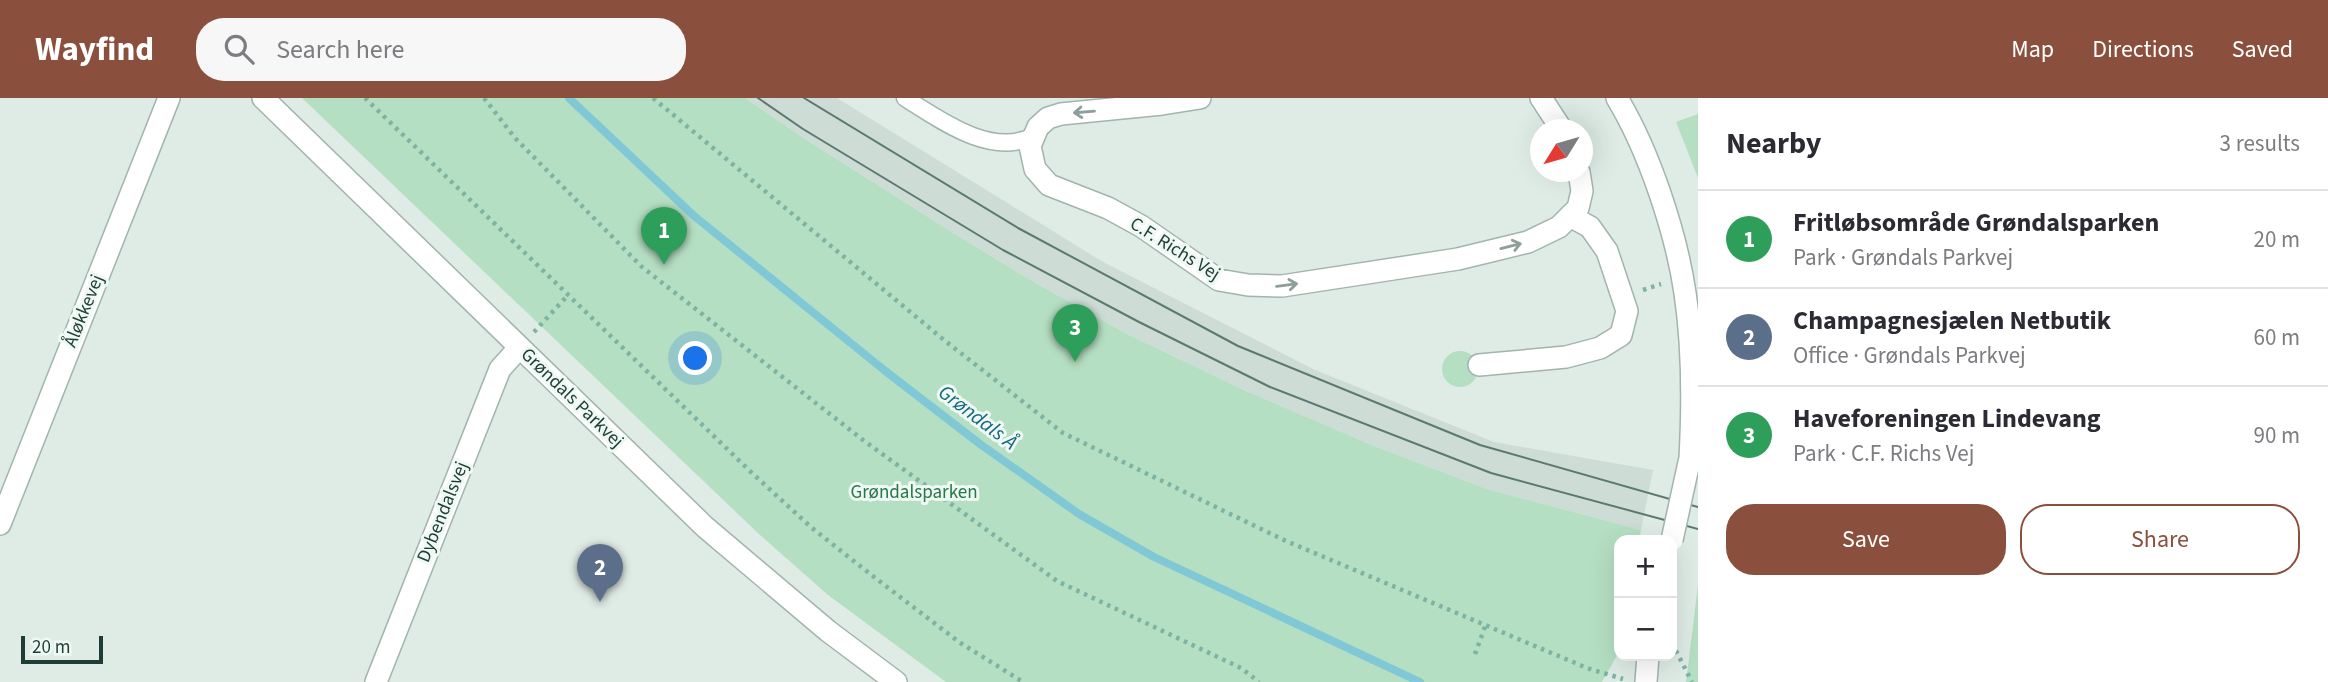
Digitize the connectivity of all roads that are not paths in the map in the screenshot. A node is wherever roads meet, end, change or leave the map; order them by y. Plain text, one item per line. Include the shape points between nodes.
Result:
1 (169, 98) edge
2 (263, 98) edge
3 (905, 98) edge
4 (1200, 98) edge
5 (1541, 98) edge
6 (1617, 98) edge
7 (1555, 119) edge
8 (1033, 136) junction
9 (1580, 182) edge
10 (1570, 216) junction
11 (519, 348) junction
12 (1479, 365) dead end
13 (1696, 402) edge
14 (1695, 434) edge
15 (0, 524) edge
16 (1673, 535) edge
17 (1648, 661) edge
18 (376, 682) edge
19 (895, 682) edge
20 (1646, 682) edge

1 - 15 street, Åløkkevej
2 - 11 street, Grøndals Parkvej
3 - 8 lane via 990,141 1009,144
4 -> 8 street via 1061,114 1048,118
5 - 7 street
6 - 13 street via 1655,181 1682,277
8 -> 10 street, C.F. Richs Vej via 1031,160 1049,185 1141,226 1219,280 1248,285 1282,286 1458,259 1528,242 1559,227
9 - 10 street via 1581,200
10 - 12 street via 1590,227 1607,251 1627,311 1621,335 1600,348 1566,356
11 - 18 street, Dybendalsvej via 500,369
11 - 19 street, Grøndals Parkvej via 705,527
13 - 14 street
14 - 16 street, bridge
17 - 20 street

